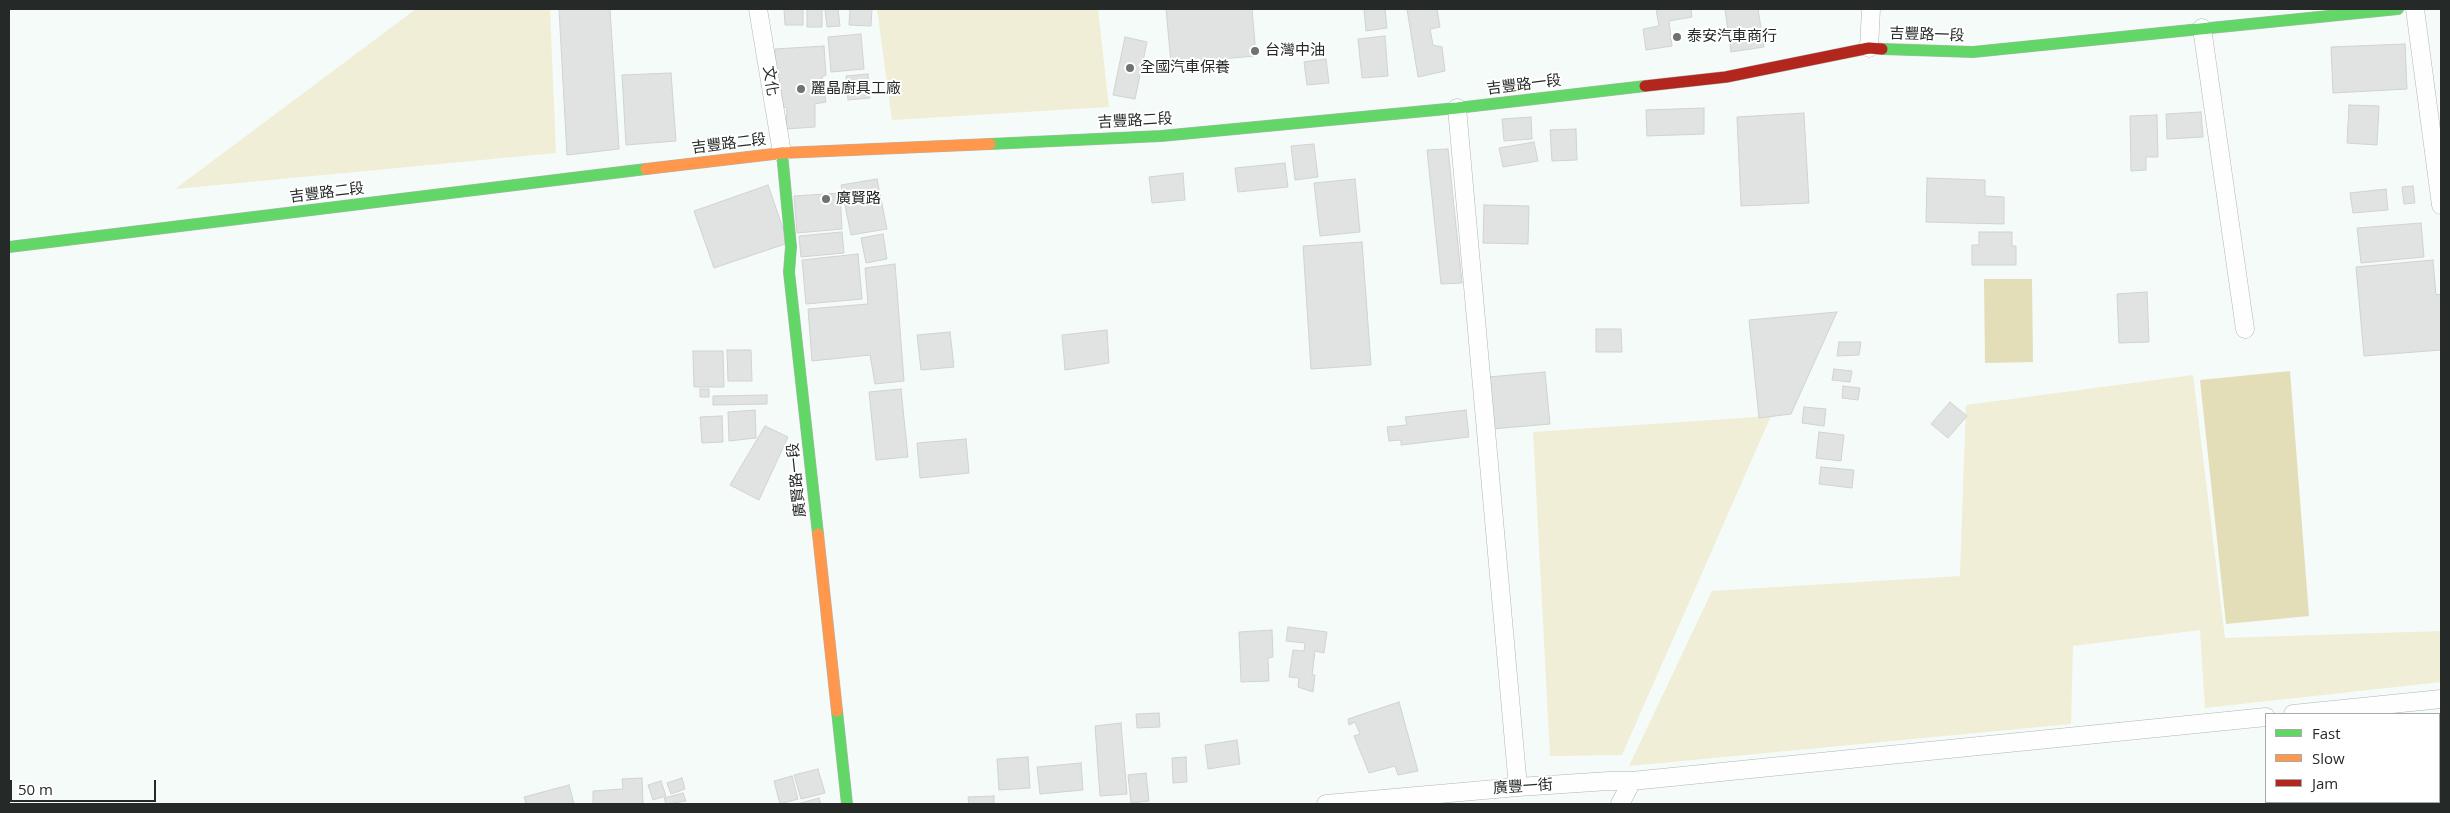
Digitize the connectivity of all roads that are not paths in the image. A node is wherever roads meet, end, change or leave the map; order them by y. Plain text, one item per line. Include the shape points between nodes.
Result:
1 (758, 9) edge
2 (1871, 9) edge
3 (2398, 9) edge
4 (2414, 9) edge
5 (2202, 28) junction
6 (1869, 48) junction
7 (1457, 108) junction
8 (782, 153) junction
9 (2441, 205) edge
10 (9, 247) edge
11 (2244, 329) dead end
12 (2441, 699) edge
13 (2303, 713) edge
14 (2265, 717) edge
15 (1632, 781) junction
16 (1518, 787) junction
17 (848, 804) edge
18 (1326, 804) edge
19 (1620, 804) edge

1 - 8 street, 文化
2 - 6 street
3 - 5 main road, 吉豐路一段
4 - 9 street
5 - 6 main road, 吉豐路一段 via 1973,52
5 - 11 street
6 - 7 main road, 吉豐路一段 via 1726,76
7 - 8 main road, 吉豐路二段 via 1161,136
7 - 16 street
8 - 10 main road, 吉豐路二段
8 - 17 main road, 廣賢路一段 via 792,247 789,272
12 - 13 street
14 - 15 street, 廣豐一街
15 - 16 street, 廣豐一街
15 - 19 street
16 - 18 street, 廣豐一街

